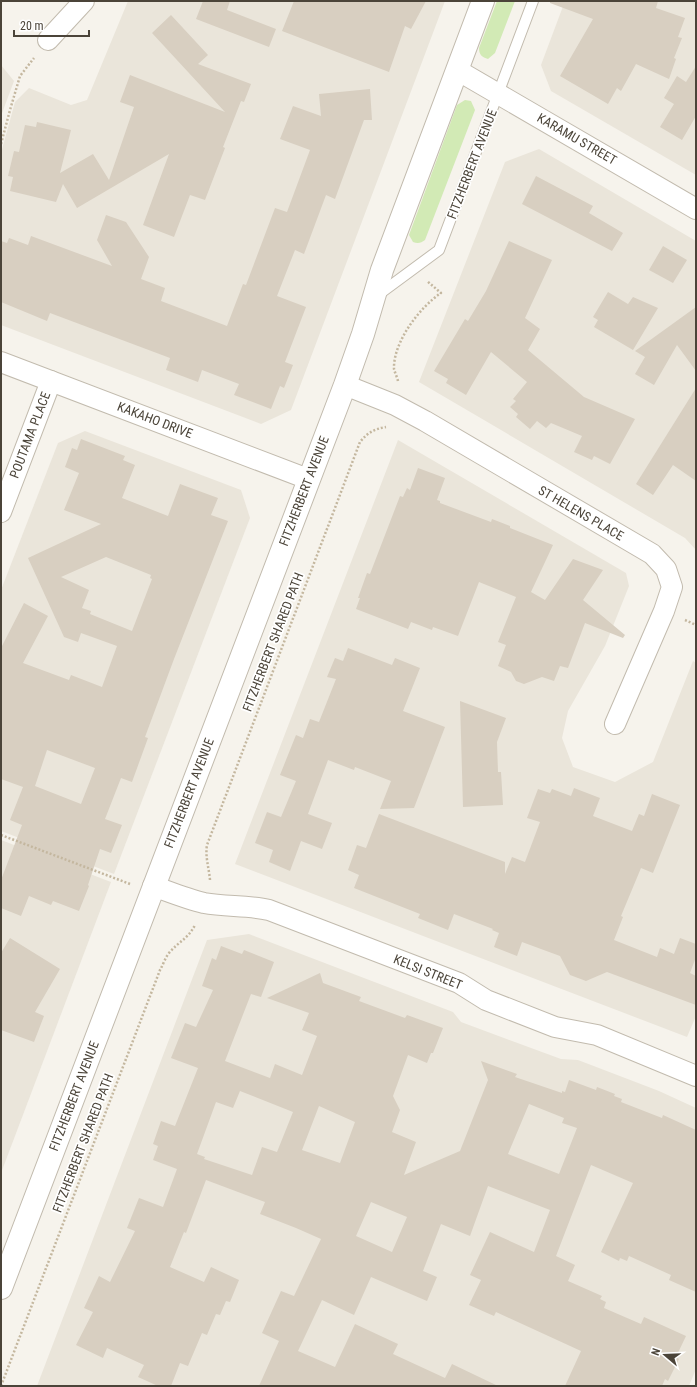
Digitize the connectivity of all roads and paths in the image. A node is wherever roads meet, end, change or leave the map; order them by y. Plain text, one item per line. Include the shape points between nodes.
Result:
1 (84, 1) edge
2 (483, 1) edge
3 (533, 1) edge
4 (48, 40) joint
5 (457, 70) junction
6 (498, 93) junction
7 (1, 144) edge
8 (696, 209) edge
9 (429, 284) dead end
10 (373, 298) junction
11 (1, 362) edge
12 (51, 381) junction
13 (345, 385) junction
14 (402, 385) dead end
15 (388, 423) dead end
16 (308, 479) junction
17 (1, 512) edge
18 (615, 724) dead end
19 (1, 835) edge
20 (209, 884) dead end
21 (152, 889) junction
22 (196, 922) dead end
23 (696, 1076) edge
24 (1, 1288) edge
25 (1, 1386) edge

1 - 4 street
2 - 5 street, FITZHERBERT AVENUE
3 - 6 lane, FITZHERBERT AVENUE
4 - 7 path via 20,76
5 - 6 street, KARAMU STREET
5 - 10 street, FITZHERBERT AVENUE
6 - 8 street, KARAMU STREET
6 - 10 lane, FITZHERBERT AVENUE via 439,250
9 - 14 path via 441,293 430,300 413,320 395,357 394,370
10 - 13 street, FITZHERBERT AVENUE
11 - 12 street, KAKAHO DRIVE
12 - 16 street, KAKAHO DRIVE
12 - 17 street, POUTAMA PLACE
13 - 16 street, FITZHERBERT AVENUE
13 - 18 street, ST HELENS PLACE via 395,405 425,421 652,554 666,569 672,587
15 - 20 path, FITZHERBERT SHARED PATH via 386,427 368,432 360,442 206,846
16 - 21 street, FITZHERBERT AVENUE
19 - 21 path
21 - 23 street, KELSI STREET via 202,902 269,910 459,982 486,1000 556,1027 597,1035
21 - 24 street, FITZHERBERT AVENUE
22 - 25 path, FITZHERBERT SHARED PATH via 187,938 168,954 160,970

